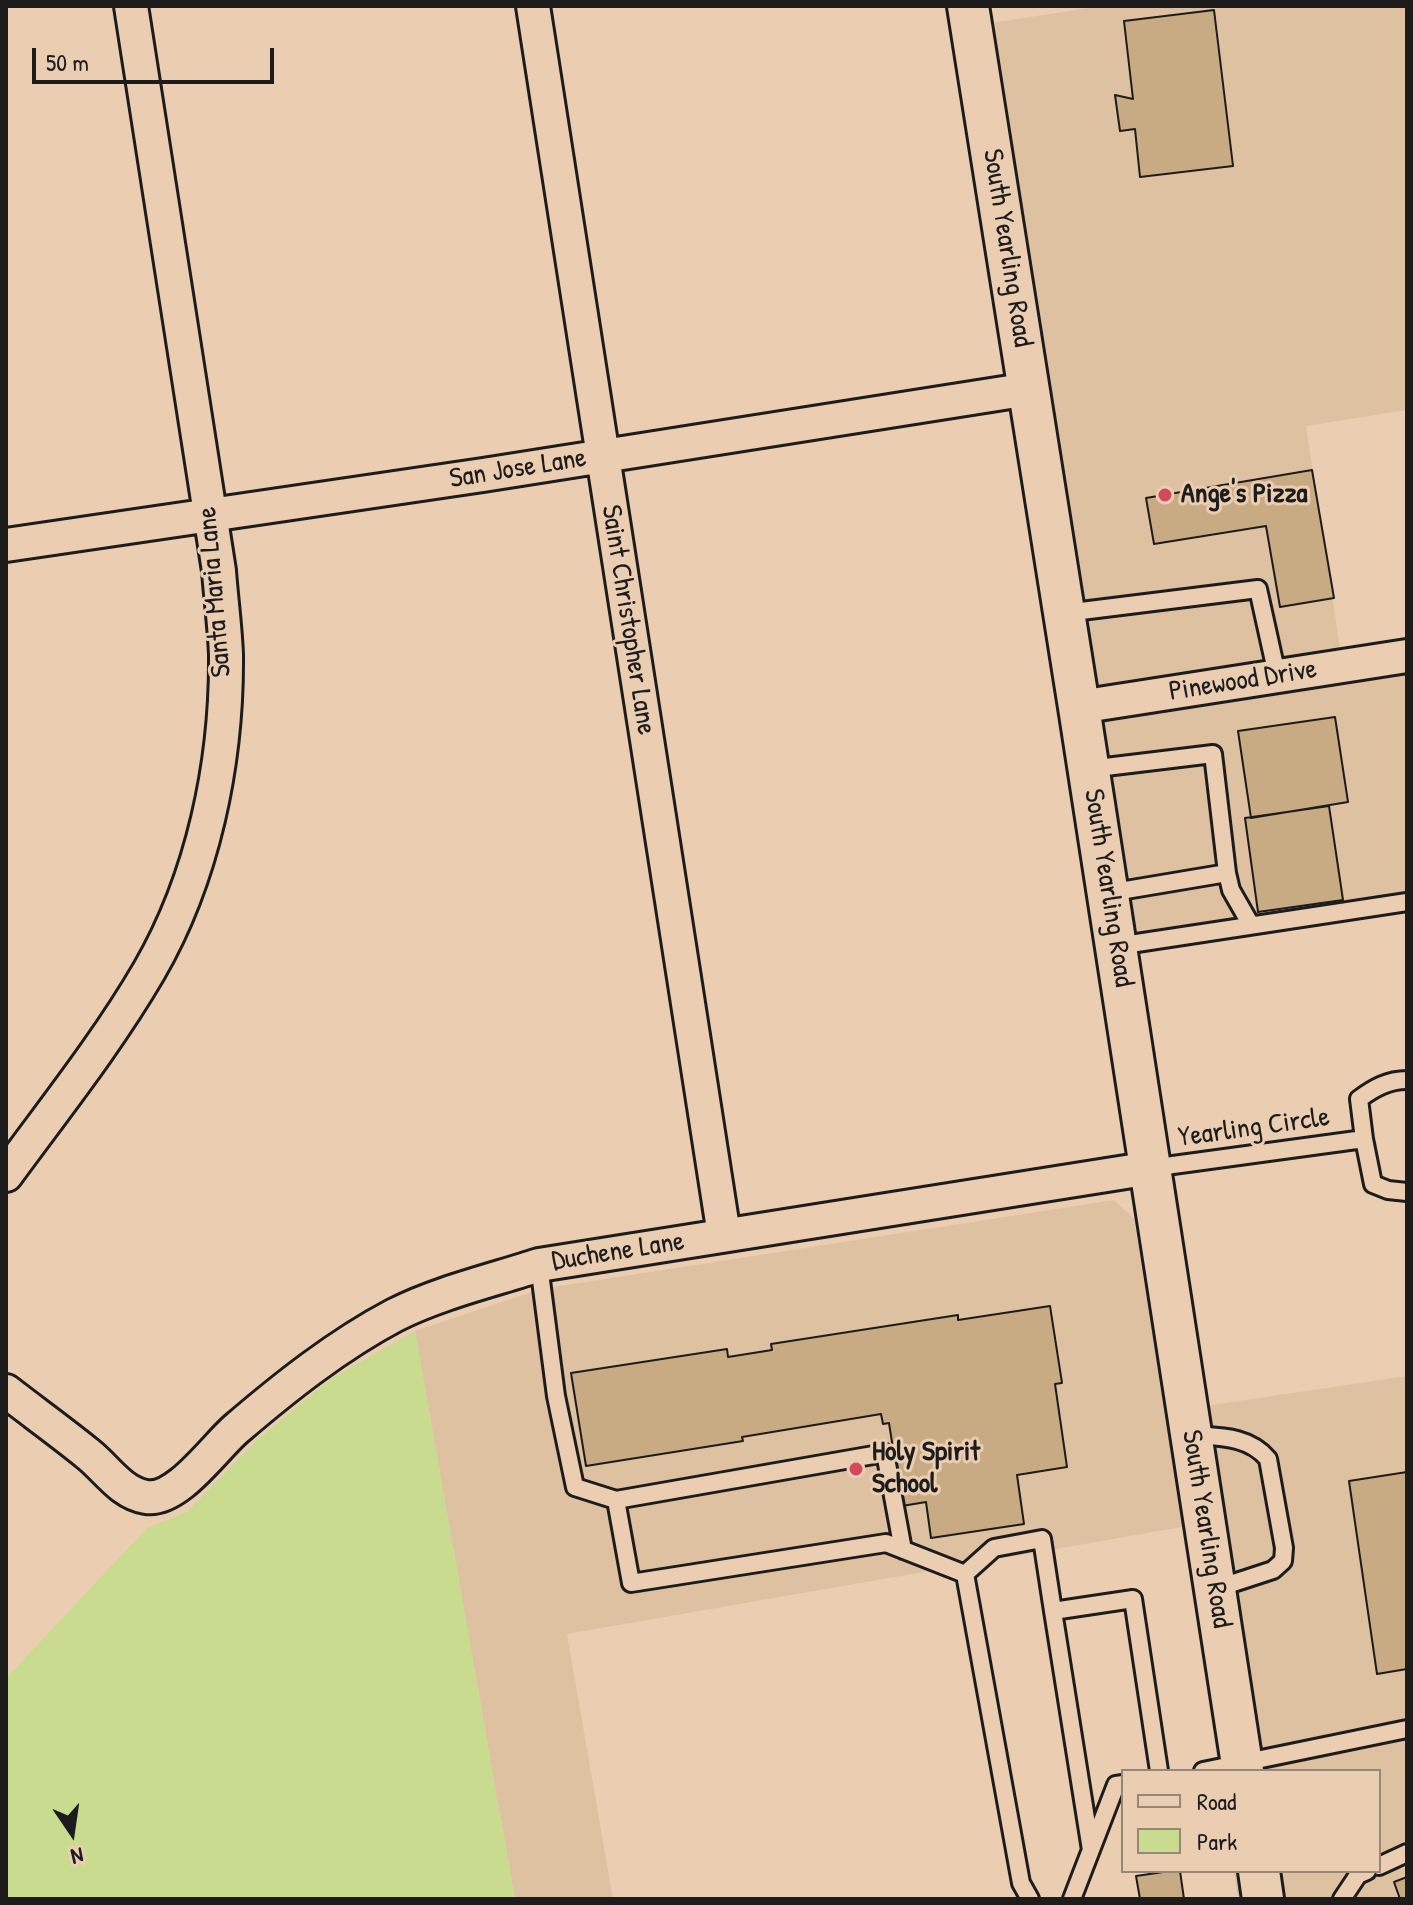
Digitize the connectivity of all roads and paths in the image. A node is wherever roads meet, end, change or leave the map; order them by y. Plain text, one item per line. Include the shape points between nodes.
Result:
1 (131, 6) edge
2 (533, 6) edge
3 (968, 6) edge
4 (1029, 389) junction
5 (603, 456) junction
6 (210, 516) junction
7 (6, 545) edge
8 (1065, 613) junction
9 (1407, 656) edge
10 (1277, 675) junction
11 (1079, 707) junction
12 (1089, 769) junction
13 (1227, 873) junction
14 (1108, 893) junction
15 (1407, 902) edge
16 (1251, 925) junction
17 (1117, 946) junction
18 (1407, 1080) edge
19 (1364, 1139) junction
20 (1151, 1168) junction
21 (6, 1175) edge
22 (1407, 1192) edge
23 (724, 1235) junction
24 (539, 1265) junction
25 (6, 1391) edge
26 (1192, 1435) junction
27 (616, 1500) junction
28 (903, 1550) junction
29 (965, 1574) junction
30 (1215, 1589) junction
31 (1053, 1611) junction
32 (1407, 1729) edge
33 (1243, 1768) edge
34 (1159, 1769) edge
35 (1121, 1784) edge
36 (1091, 1850) junction
37 (1407, 1853) edge
38 (1381, 1865) edge
39 (1259, 1873) edge
40 (1362, 1873) edge
41 (1030, 1899) edge
42 (1072, 1899) edge
43 (1263, 1899) edge
44 (1342, 1899) edge

1 - 6 street, Santa Maria Lane
2 - 5 street, Saint Christopher Lane
3 - 4 street, South Yearling Road
4 - 5 street, San Jose Lane
4 - 8 street, South Yearling Road
5 - 6 street, San Jose Lane
5 - 23 street, Saint Christopher Lane
6 - 7 street, San Jose Lane
6 - 21 street, Santa Maria Lane via 226,655 221,744 188,888 151,968 110,1033
8 - 10 lane via 1258,589
8 - 11 street, South Yearling Road
9 - 10 street, Pinewood Drive
10 - 11 street, Pinewood Drive
11 - 12 street, South Yearling Road
12 - 13 lane via 1213,754
12 - 14 street, South Yearling Road
13 - 14 lane
13 - 16 lane
14 - 17 street, South Yearling Road
15 - 16 lane
16 - 17 lane
17 - 20 street, South Yearling Road
18 - 19 lane, Yearling Circle via 1375,1087 1359,1099
19 - 20 lane, Yearling Circle
19 - 22 lane, Yearling Circle via 1373,1184
20 - 23 street, Duchene Lane
20 - 26 street, South Yearling Road
23 - 24 street, Duchene Lane
24 - 25 street, Duchene Lane via 397,1314 360,1336 234,1430 180,1485 150,1498 120,1484
24 - 27 lane via 556,1396 575,1487
26 - 30 street, South Yearling Road
26 - 30 lane via 1234,1438 1259,1447 1268,1459 1284,1548 1283,1561 1273,1570
27 - 28 lane via 631,1583 886,1543
27 - 28 lane via 885,1453
28 - 29 lane
29 - 31 lane via 994,1548 1042,1539
29 - 41 lane via 1021,1883
30 - 33 street, South Yearling Road
31 - 34 lane via 1133,1599
31 - 36 lane
32 - 33 lane
35 - 36 lane via 1116,1785
36 - 42 lane
37 - 38 lane
39 - 43 street
40 - 44 lane

